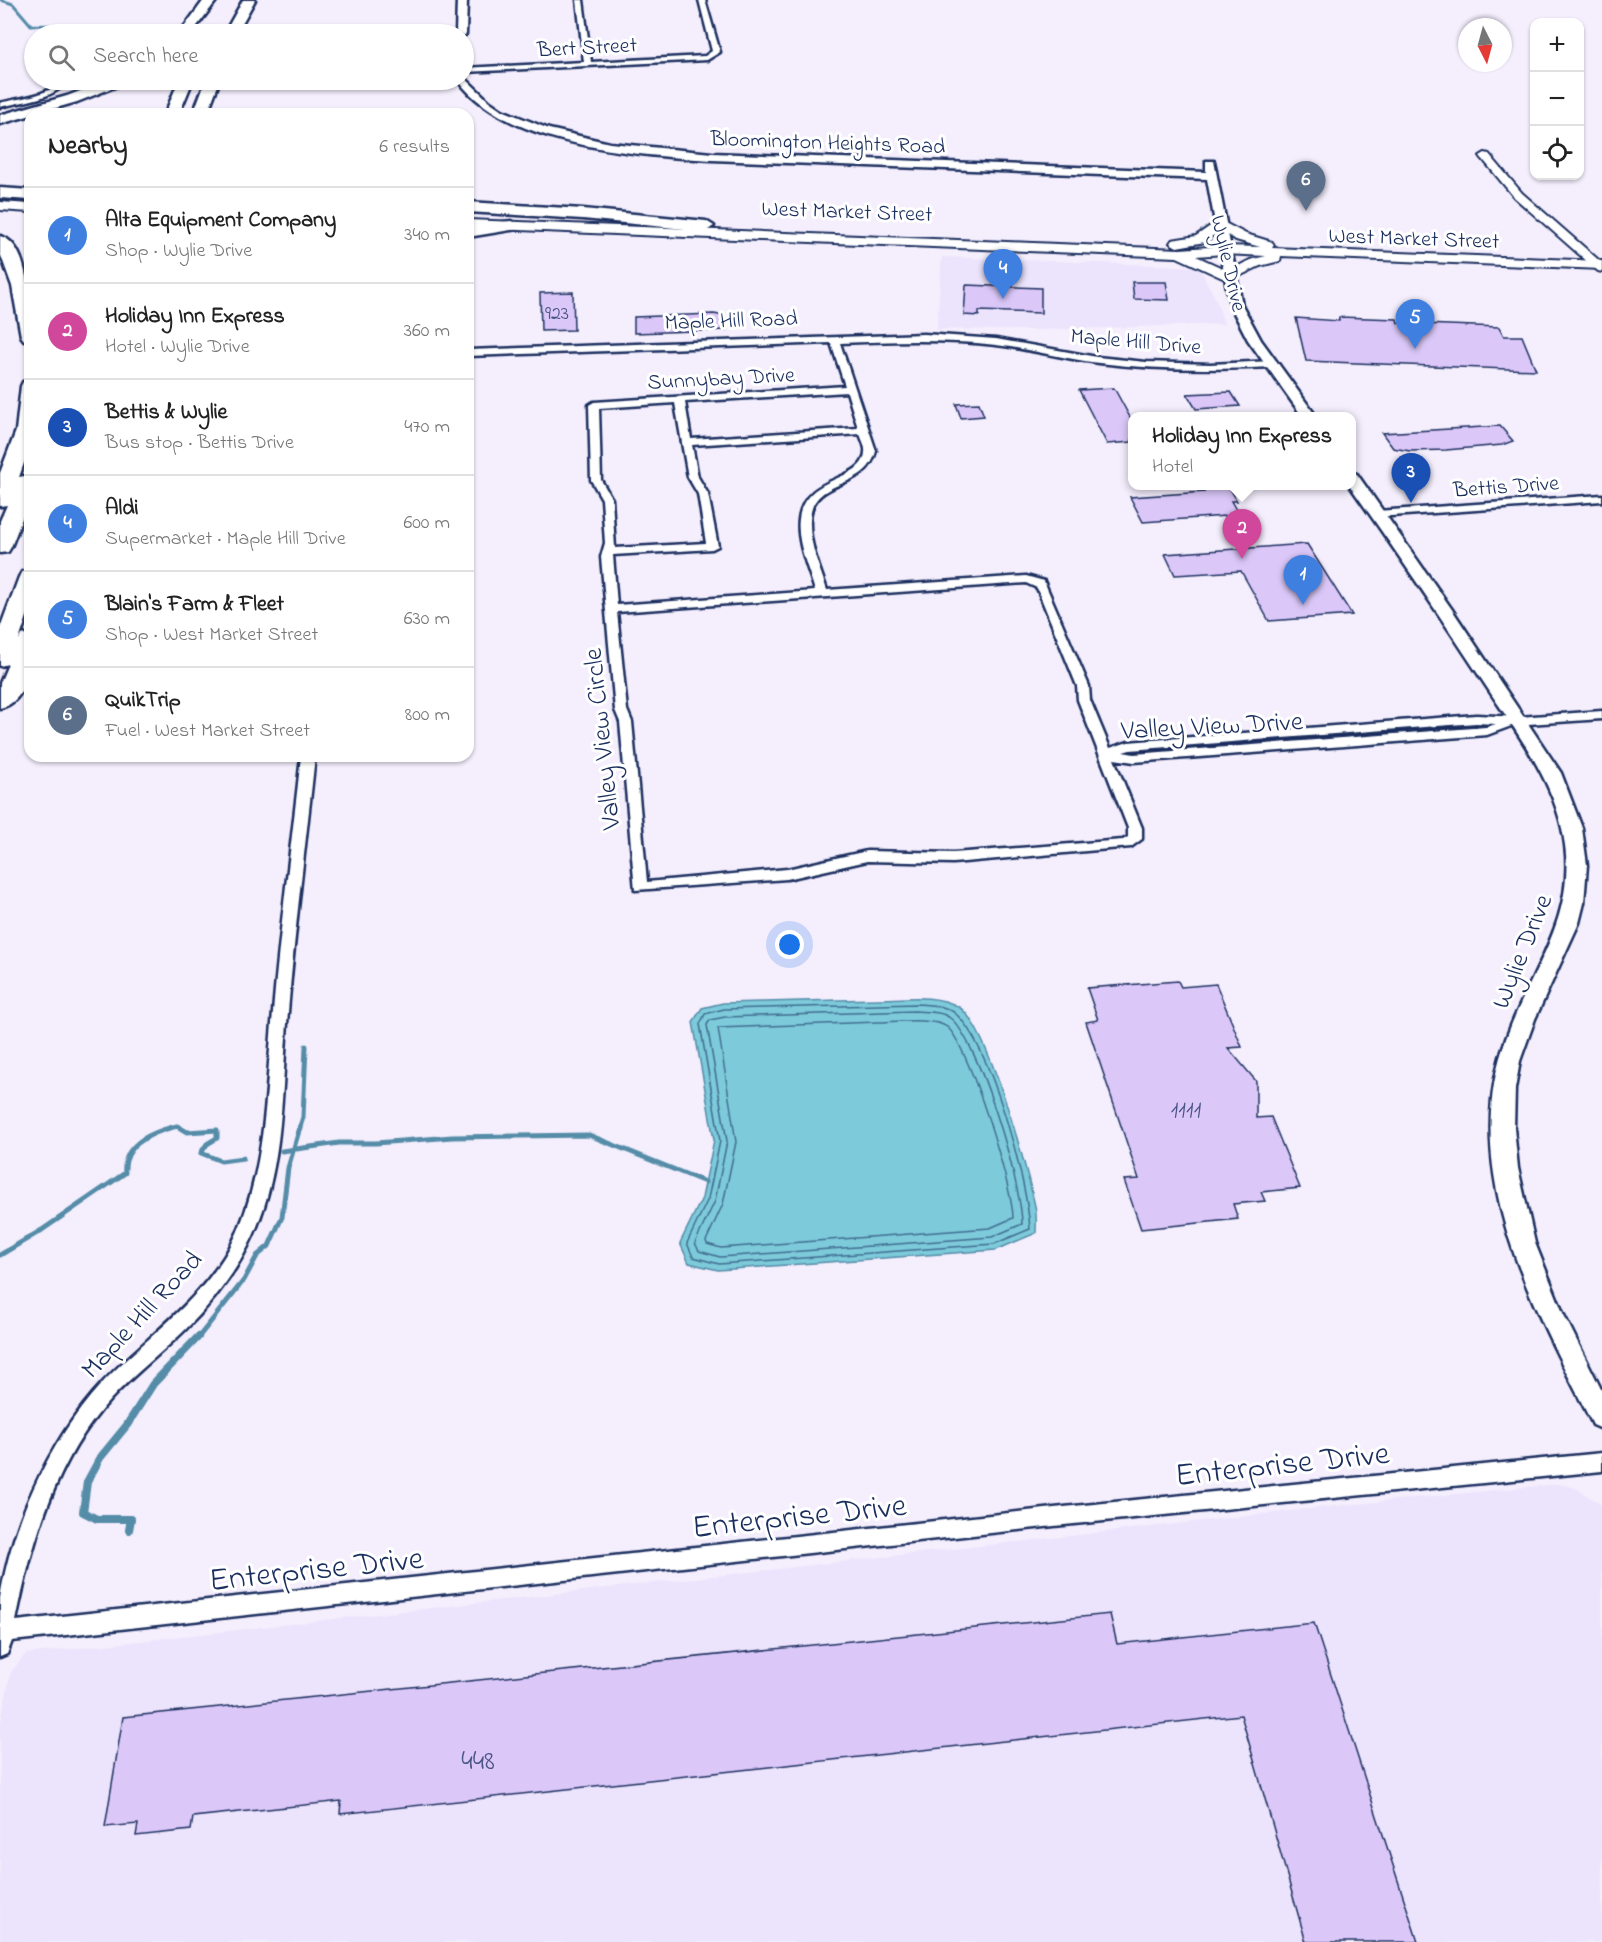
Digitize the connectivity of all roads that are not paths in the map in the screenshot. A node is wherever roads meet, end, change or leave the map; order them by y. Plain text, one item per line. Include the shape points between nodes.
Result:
1 (211, 0) edge
2 (225, 0) edge
3 (250, 0) edge
4 (462, 0) edge
5 (580, 0) edge
6 (702, 0) edge
7 (193, 24) edge
8 (210, 24) edge
9 (236, 24) edge
10 (247, 24) edge
11 (461, 24) edge
12 (588, 64) junction
13 (474, 70) edge
14 (52, 90) edge
15 (95, 90) edge
16 (182, 90) edge
17 (209, 90) edge
18 (472, 90) edge
19 (0, 105) edge
20 (41, 108) edge
21 (174, 108) edge
22 (202, 108) edge
23 (24, 113) edge
24 (0, 120) edge
25 (24, 128) edge
26 (0, 131) edge
27 (1485, 156) dead end
28 (1210, 162) dead end
29 (1211, 176) junction
30 (0, 193) edge
31 (24, 197) edge
32 (24, 198) edge
33 (0, 199) edge
34 (0, 206) edge
35 (474, 207) edge
36 (24, 208) edge
37 (474, 216) edge
38 (474, 224) edge
39 (1219, 224) junction
40 (511, 226) junction
41 (706, 226) junction
42 (474, 231) edge
43 (0, 241) edge
44 (1172, 248) junction
45 (1224, 250) junction
46 (1295, 253) junction
47 (1600, 266) edge
48 (1229, 277) junction
49 (24, 305) edge
50 (834, 339) junction
51 (996, 342) joint
52 (474, 354) edge
53 (1273, 364) junction
54 (851, 390) junction
55 (679, 399) junction
56 (1306, 412) edge
57 (866, 430) junction
58 (24, 436) edge
59 (686, 442) junction
60 (1356, 483) edge
61 (24, 487) edge
62 (1602, 498) edge
63 (0, 500) edge
64 (1377, 514) junction
65 (0, 547) edge
66 (608, 552) junction
67 (24, 593) edge
68 (822, 594) junction
69 (611, 609) junction
70 (24, 654) edge
71 (0, 659) edge
72 (0, 701) edge
73 (1602, 715) edge
74 (1519, 721) junction
75 (1106, 753) junction
76 (307, 762) edge
77 (1602, 1417) edge
78 (1602, 1462) edge
79 (2, 1640) edge

1 - 7 highway
2 - 8 highway
3 - 9 highway
3 - 10 highway via 255,5
4 - 11 main road
5 - 12 street
6 - 12 street, Bert Street via 716,52 711,57
12 - 13 street, Bert Street
14 - 19 street
15 - 20 highway
16 - 21 highway
17 - 22 highway
18 - 29 main road, Bloomington Heights Road via 506,116 536,128 630,149 742,158
23 - 24 highway
25 - 26 highway
27 - 47 street via 1518,195
28 - 29 main road, Wylie Drive
29 - 39 main road, Wylie Drive
30 - 31 highway
32 - 33 main road
34 - 36 main road
35 - 41 highway
37 - 41 main road, West Market Street
38 - 40 main road, West Market Street
39 - 44 main road via 1200,238
39 - 45 main road, Wylie Drive
39 - 46 main road via 1241,237
40 - 42 highway
40 - 44 main road, West Market Street
41 - 44 main road, West Market Street
43 - 49 highway via 6,246
44 - 45 main road, West Market Street
44 - 48 main road
45 - 46 main road, West Market Street
45 - 48 main road, Wylie Drive
46 - 47 main road, West Market Street
46 - 48 main road via 1255,263
48 - 53 main road, Wylie Drive via 1243,320
50 - 51 street, Maple Hill Road via 924,337
50 - 52 street, Maple Hill Road
50 - 54 street
51 - 53 street, Maple Hill Drive via 1124,363 1210,367
53 - 56 main road, Wylie Drive
54 - 55 street, Sunnybay Drive
54 - 57 street
55 - 59 street
55 - 66 street, Sunnybay Drive via 594,405 596,480 607,499 611,543
57 - 59 street
57 - 68 street via 871,462 861,472 824,485 810,500 804,521
58 - 63 highway
59 - 66 street via 693,477 703,494 712,546
60 - 64 main road, Wylie Drive
61 - 65 highway
62 - 64 street, Bettis Drive
64 - 74 main road, Wylie Drive
66 - 69 street
67 - 71 highway
68 - 69 street, Valley View Circle
68 - 75 street, Valley View Circle via 1026,579 1040,584
69 - 75 street, Valley View Circle via 621,710 626,722 640,887 787,874 867,856 953,858 1126,844 1135,839 1136,828
70 - 72 highway via 7,694
73 - 74 street, Valley View Drive
74 - 75 street, Valley View Drive via 1487,730 1244,750 1134,758
74 - 77 main road, Wylie Drive via 1563,795 1575,835 1577,873 1569,923 1525,1020 1504,1084 1506,1179 1527,1259
76 - 79 street, Maple Hill Road via 286,948 270,1143 255,1210 233,1256 215,1281 179,1323 103,1396 66,1444 23,1542
78 - 79 street, Enterprise Drive via 1054,1517

